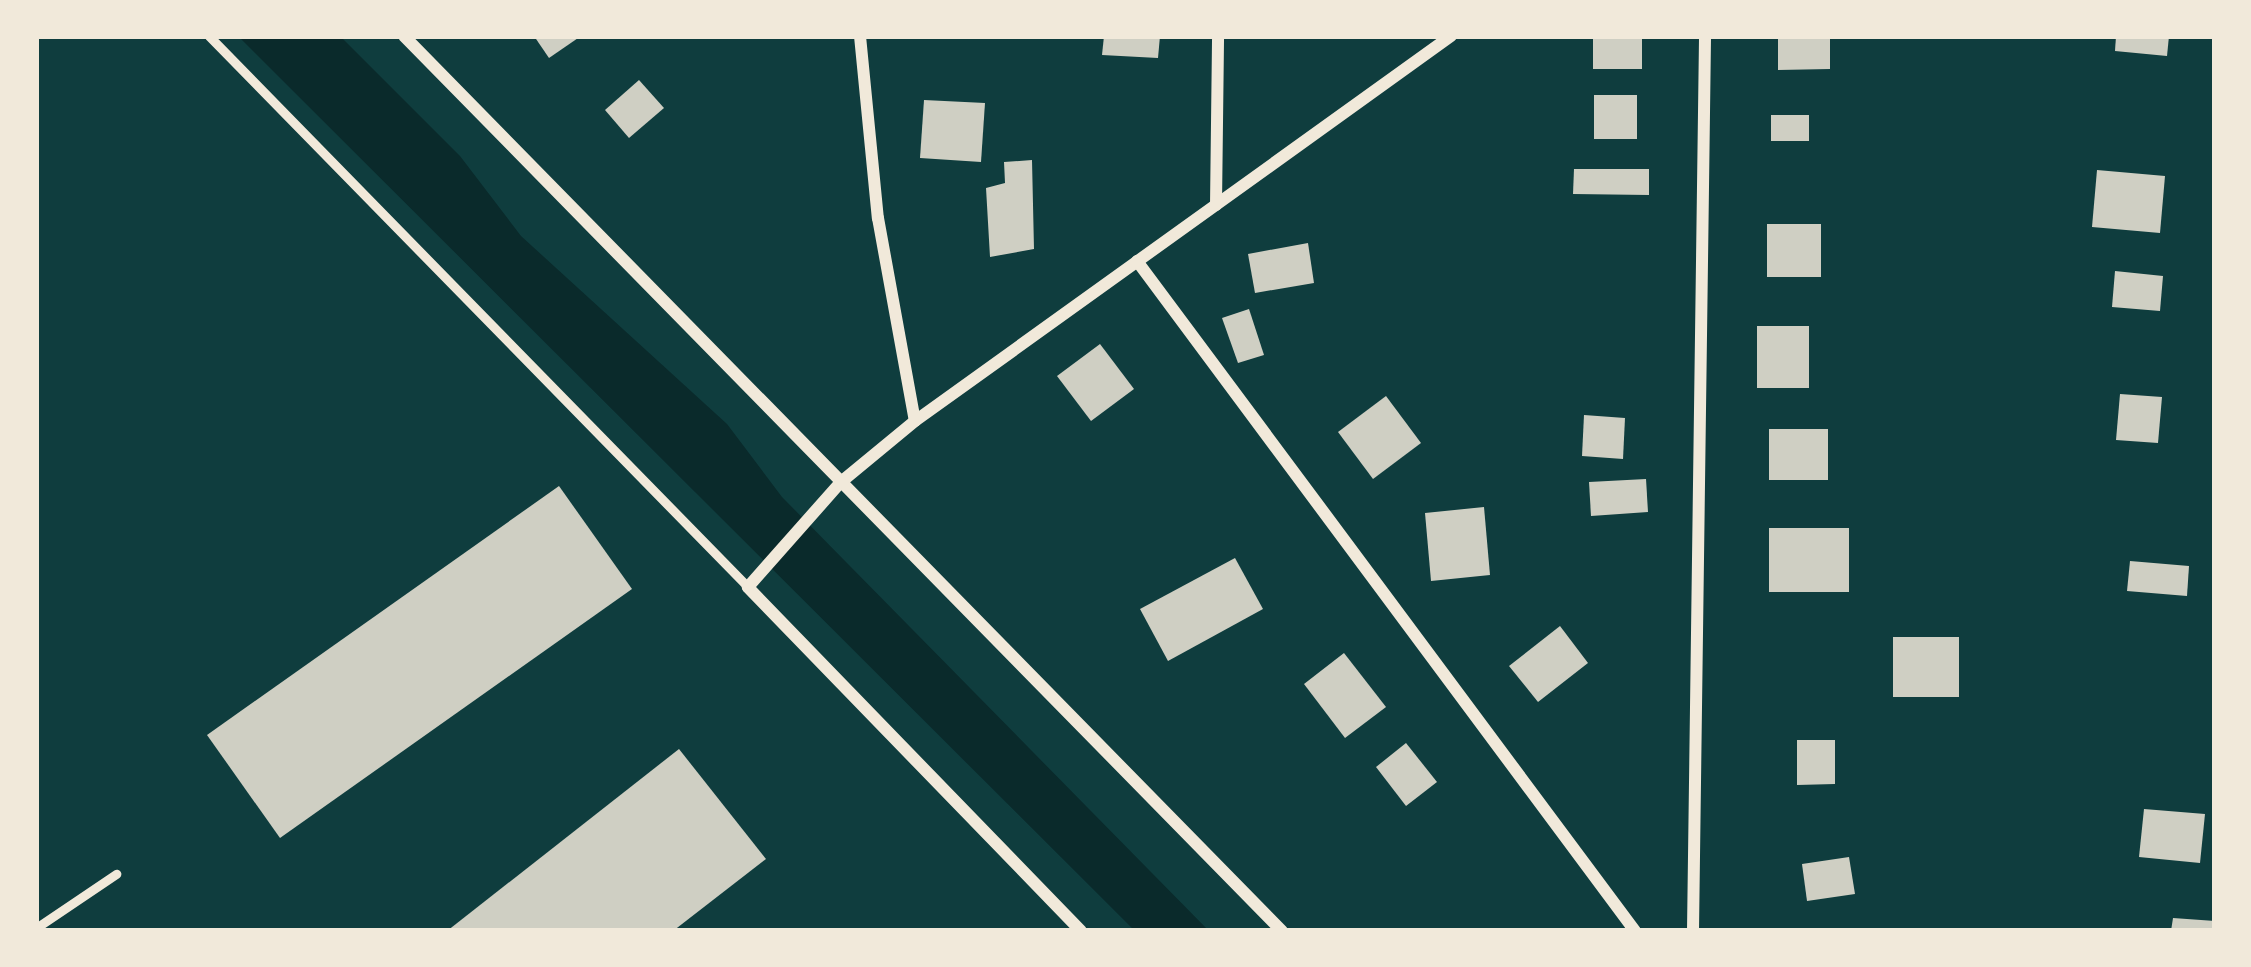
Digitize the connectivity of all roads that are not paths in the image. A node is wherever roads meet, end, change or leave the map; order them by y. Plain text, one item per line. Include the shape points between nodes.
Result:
1 (209, 36) edge
2 (404, 36) edge
3 (860, 36) edge
4 (1218, 36) edge
5 (1451, 36) edge
6 (1706, 36) edge
7 (1216, 205) junction
8 (1137, 261) junction
9 (915, 421) junction
10 (842, 482) junction
11 (748, 587) junction
12 (116, 874) dead end
13 (36, 928) edge
14 (1081, 931) edge
15 (1282, 931) edge
16 (1635, 931) edge
17 (1693, 931) edge

1 - 11 lane
2 - 10 street
3 - 9 street via 878,218
4 - 7 street
5 - 7 street
6 - 17 street
7 - 8 street
8 - 9 street
8 - 16 street
9 - 10 street
10 - 11 street
10 - 15 street
11 - 14 street
12 - 13 lane

